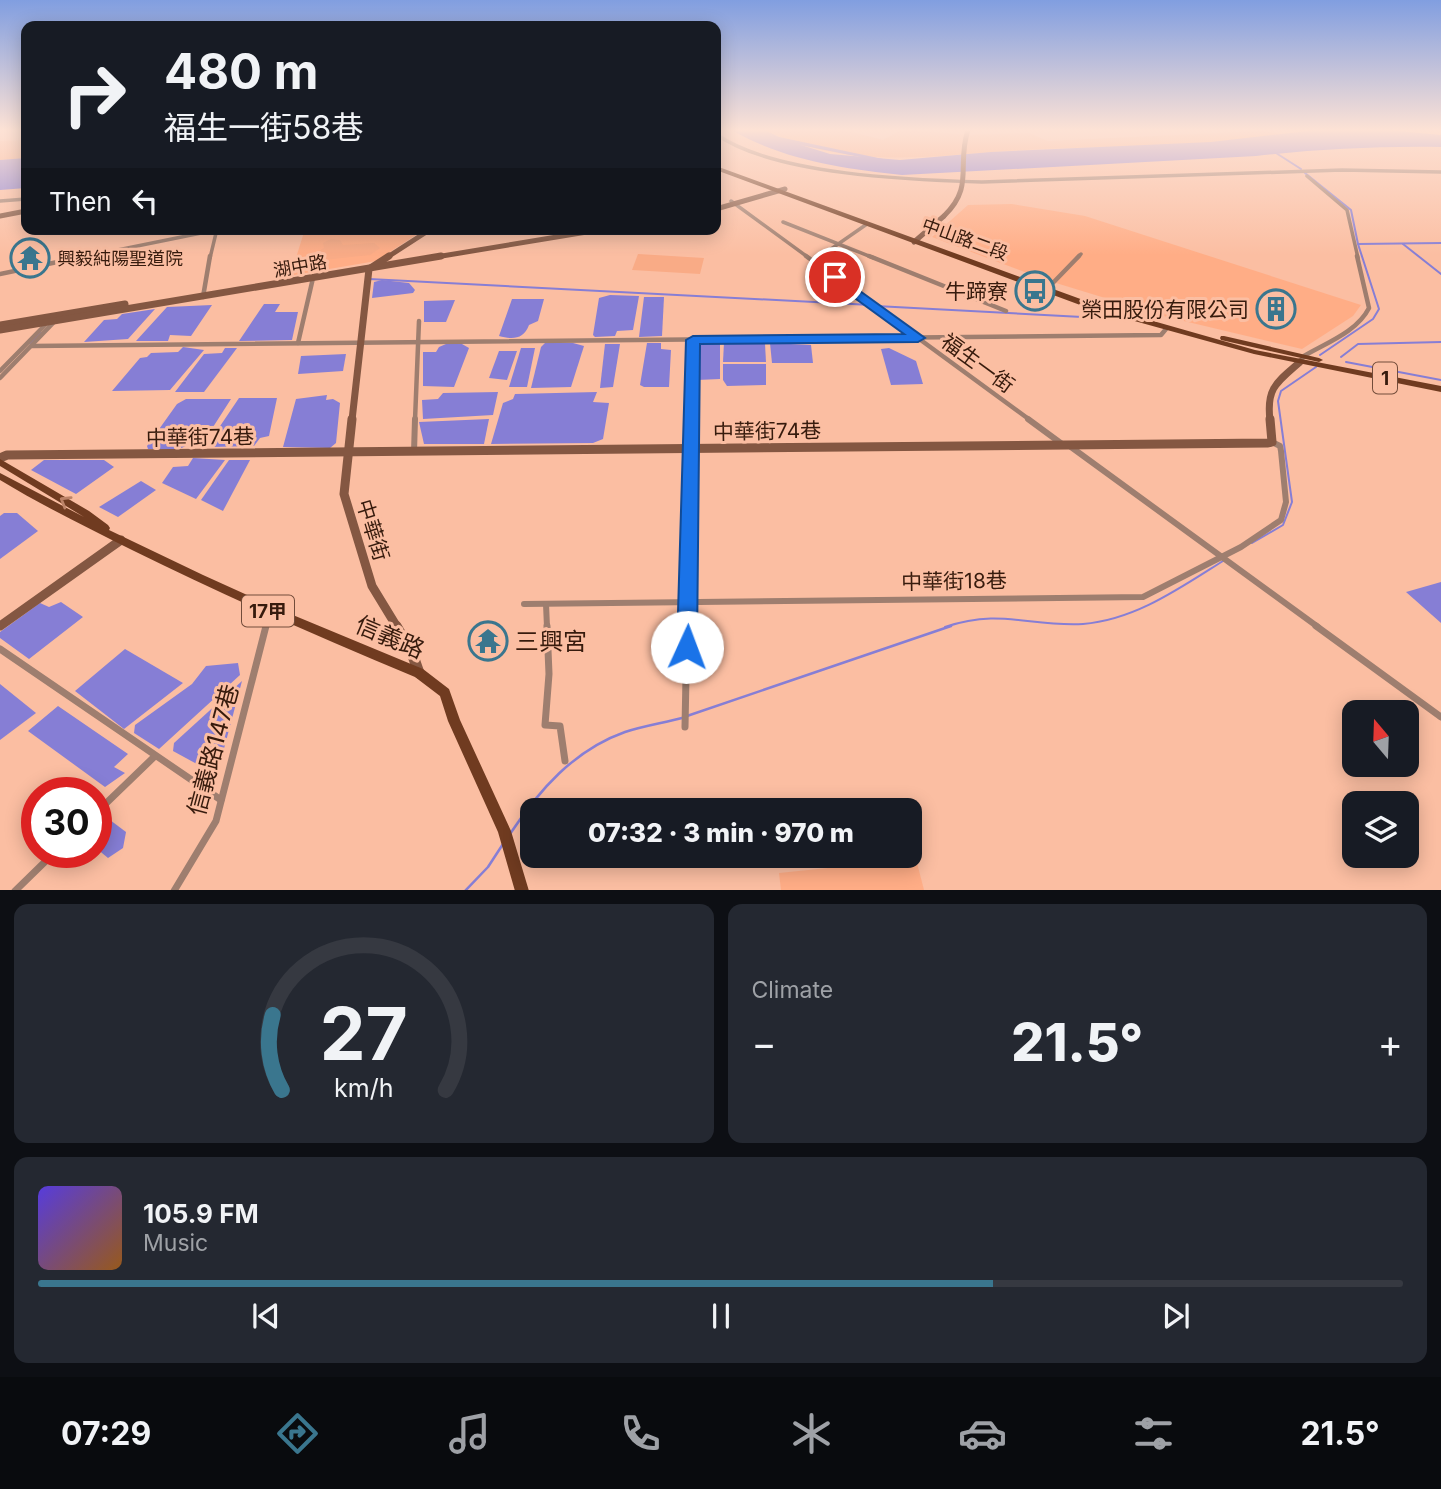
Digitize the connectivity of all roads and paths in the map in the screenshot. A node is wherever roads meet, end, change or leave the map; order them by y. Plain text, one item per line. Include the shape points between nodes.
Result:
1 (731, 172) edge
2 (841, 172) edge
3 (963, 172) edge
4 (1298, 172) edge
5 (1418, 172) edge
6 (1441, 172) edge
7 (1307, 176) dead end
8 (779, 189) junction
9 (21, 199) edge
10 (0, 201) edge
11 (733, 203) junction
12 (721, 206) edge
13 (21, 213) edge
14 (0, 216) edge
15 (783, 222) dead end
16 (867, 224) junction
17 (189, 235) edge
18 (217, 235) edge
19 (422, 235) edge
20 (547, 235) edge
21 (570, 235) edge
22 (917, 240) junction
23 (839, 245) junction
24 (1082, 254) dead end
25 (382, 262) junction
26 (813, 262) junction
27 (369, 269) junction
28 (0, 274) edge
29 (313, 278) junction
30 (1049, 287) junction
31 (203, 294) junction
32 (1006, 311) dead end
33 (55, 321) junction
34 (419, 321) dead end
35 (47, 323) junction
36 (0, 325) edge
37 (1166, 329) junction
38 (0, 330) edge
39 (918, 338) junction
40 (693, 340) junction
41 (359, 342) junction
42 (418, 342) junction
43 (298, 343) junction
44 (32, 346) junction
45 (1305, 360) junction
46 (1329, 365) joint
47 (0, 371) edge
48 (0, 378) edge
49 (1441, 387) edge
50 (1272, 442) junction
51 (1065, 444) junction
52 (692, 450) junction
53 (414, 452) junction
54 (348, 453) junction
55 (0, 460) edge
56 (0, 476) edge
57 (121, 540) junction
58 (1222, 557) junction
59 (688, 602) junction
60 (524, 604) dead end
61 (546, 604) junction
62 (270, 612) junction
63 (0, 626) edge
64 (0, 649) edge
65 (419, 673) junction
66 (1441, 717) edge
67 (685, 725) dead end
68 (154, 757) junction
69 (565, 761) dead end
70 (112, 798) edge
71 (221, 800) junction
72 (39, 868) edge
73 (16, 890) edge
74 (175, 890) edge
75 (523, 890) edge

1 - 8 main road, 中山路二段 / 1
2 - 4 street via 926,181
3 - 22 street, bridge via 958,204
5 - 6 street
7 - 45 street via 1347,210 1369,308 1360,323
8 - 11 street
8 - 16 main road, 中山路二段 / 1
8 - 22 main road, 中山路二段 / 1
9 - 10 street
11 - 12 street
11 - 26 street, 福生一街
13 - 14 street
15 - 23 street
16 - 22 main road, 中山路二段 / 1
16 - 23 street
17 - 28 street
18 - 31 street
19 - 25 street
20 - 25 street, 湖中路
21 - 27 street, 湖中路
22 - 30 main road, 中山路二段 / 1
22 - 37 main road, 中山路二段 / 1 via 1081,303
23 - 26 street
23 - 32 street
24 - 30 street
25 - 27 street
25 - 31 street, 湖中路
26 - 39 street, 福生一街
27 - 29 street, 湖中路
27 - 41 street, 中華街
29 - 31 street, 湖中路
29 - 43 street
30 - 45 main road, 中山路二段 / 1
31 - 33 street, 湖中路
31 - 36 street, 湖中路
33 - 35 street, 湖中路
33 - 44 street
34 - 42 street
35 - 38 street, 湖中路
35 - 47 street
37 - 39 street via 1161,335
37 - 45 main road, 中山路二段 / 1
39 - 40 street
39 - 51 street, 福生一街
40 - 42 street
40 - 52 street
41 - 42 street
41 - 43 street
41 - 54 street, 中華街
42 - 53 street
43 - 44 street
44 - 48 street
45 - 46 main road, 中山路二段 / 1
45 - 50 street via 1270,389 1267,405
46 - 49 main road, 1
50 - 51 street, 中華街74巷
50 - 58 street, 中華街18巷 via 1281,451 1286,502 1281,520
51 - 52 street, 中華街74巷
51 - 58 street, 福生一街
52 - 53 street, 中華街74巷
52 - 59 street
53 - 54 street, 中華街74巷
54 - 55 street, 中華街74巷 via 7,455
54 - 65 street, 中華街 via 344,494 366,571
57 -> 55 main road, 信義路 / 17甲
56 - 57 main road, 信義路 / 17甲
57 - 62 main road, 信義路 / 17甲
57 - 63 street
58 - 59 street, 中華街18巷 via 1143,597
58 - 66 street, 福生一街
59 - 61 street, 中華街18巷
59 - 67 street
60 - 61 street, 中華街18巷
61 - 69 street via 544,724 560,726
62 - 65 main road, 信義路 / 17甲
62 - 71 street, 信義路147巷
64 - 68 street
65 - 75 main road, 信義路 / 17甲 via 445,693 506,835
68 - 70 street
68 - 71 street
71 - 74 street, 信義路147巷 via 206,841
72 - 73 street

